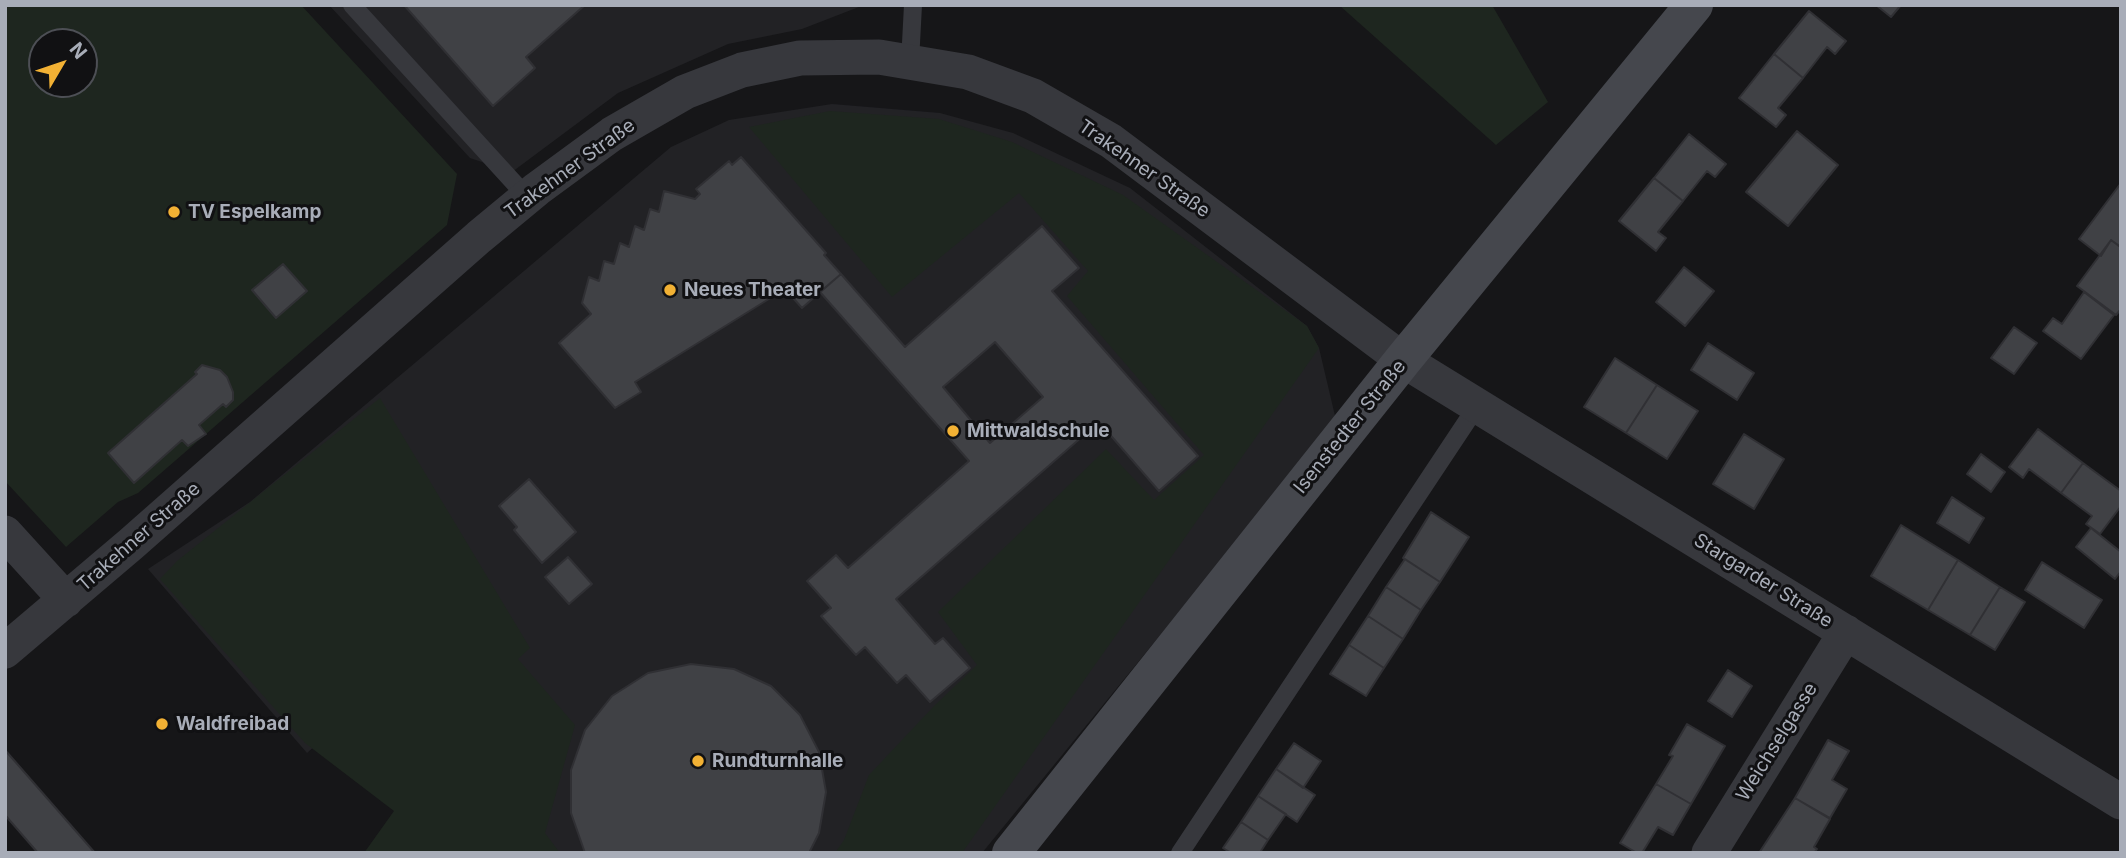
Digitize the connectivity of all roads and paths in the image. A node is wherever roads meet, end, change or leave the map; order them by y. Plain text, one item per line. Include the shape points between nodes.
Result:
1 (352, 5) edge
2 (913, 5) edge
3 (1693, 5) edge
4 (910, 62) junction
5 (527, 197) junction
6 (1403, 360) junction
7 (1477, 406) junction
8 (5, 533) edge
9 (66, 600) junction
10 (1846, 632) junction
11 (5, 650) edge
12 (2121, 802) edge
13 (1011, 853) edge
14 (1180, 853) edge
15 (1709, 853) edge

1 - 5 lane
2 - 4 lane
3 - 6 street, Isenstedter Straße
4 - 5 street, Trakehner Straße via 879,57 800,58 742,70 685,92 612,134
4 - 6 street, Trakehner Straße via 968,72 1033,96 1111,141
5 - 9 street, Trakehner Straße
6 - 7 street, Stargarder Straße
6 - 13 street, Isenstedter Straße
7 - 10 street, Stargarder Straße
7 - 14 lane
8 - 9 street
9 - 11 street, Trakehner Straße
10 - 12 street, Stargarder Straße
10 - 15 street, Weichselgasse

